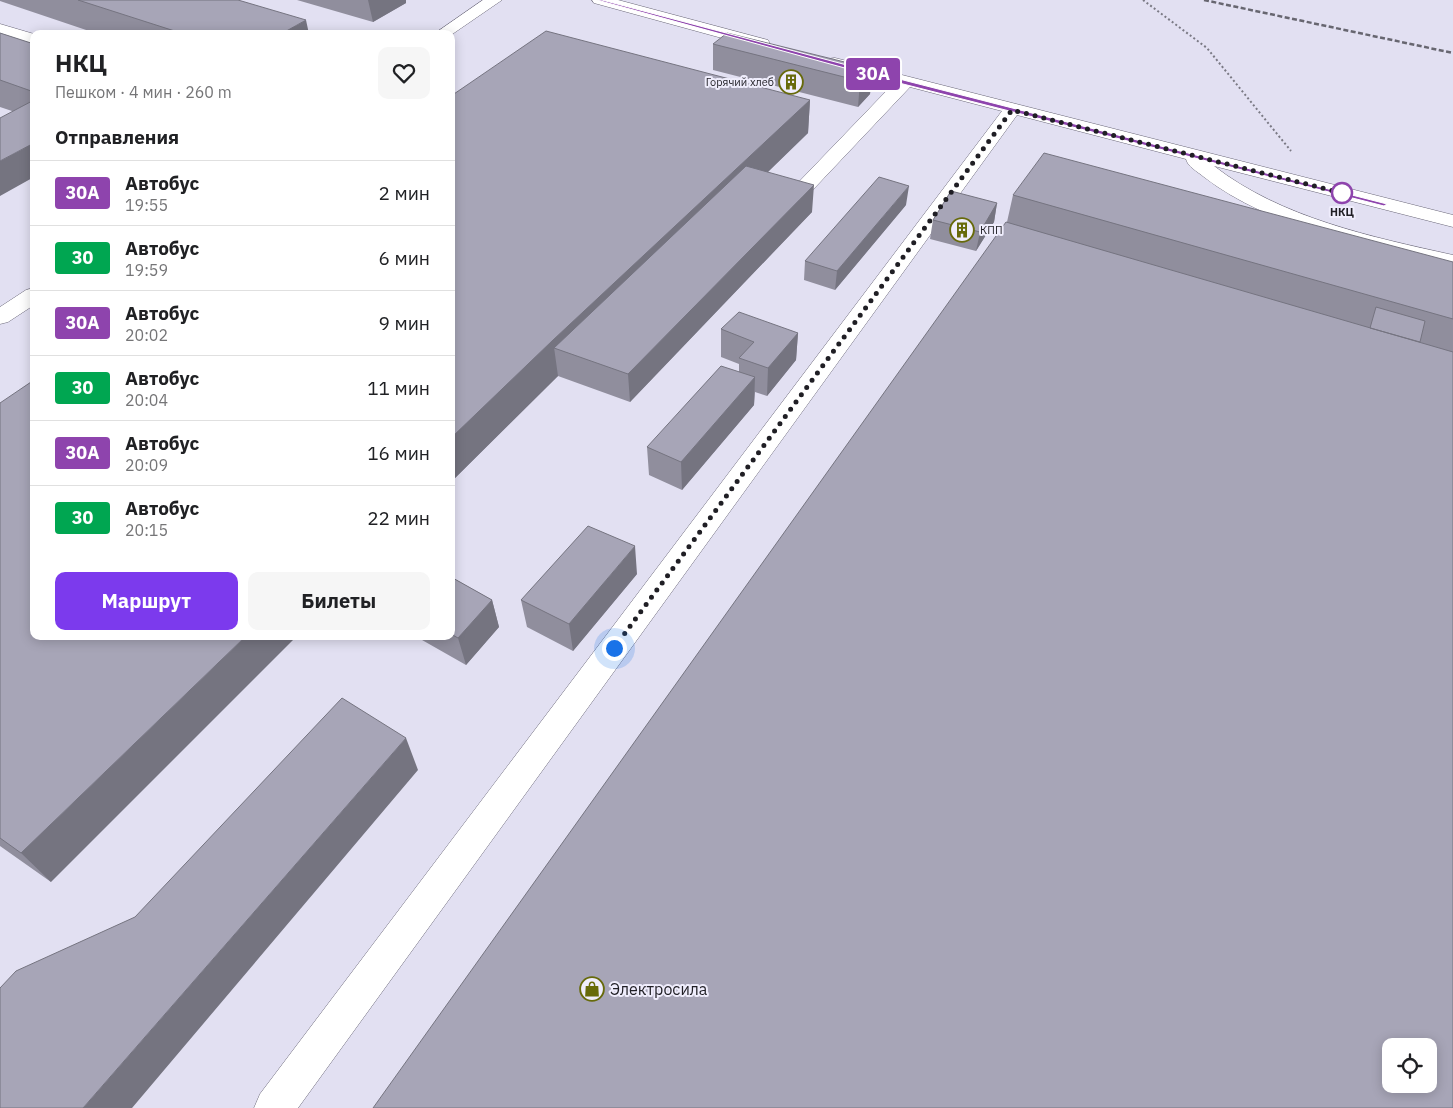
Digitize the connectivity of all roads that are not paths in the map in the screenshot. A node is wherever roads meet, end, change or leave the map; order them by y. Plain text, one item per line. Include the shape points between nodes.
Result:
1 (494, 0) edge
2 (600, 0) edge
3 (0, 29) edge
4 (448, 30) edge
5 (30, 39) edge
6 (781, 49) edge
7 (819, 59) edge
8 (905, 82) junction
9 (1012, 110) junction
10 (1186, 153) junction
11 (800, 192) edge
12 (1453, 221) edge
13 (1453, 261) edge
14 (30, 298) edge
15 (0, 317) edge
16 (274, 1108) edge

1 - 4 street
2 - 6 street
3 - 5 street
7 - 8 street
8 - 9 street
8 - 11 street
9 - 10 street
9 - 16 street
10 - 12 street
10 - 13 street via 1225,183 1272,207 1317,225
14 - 15 street

